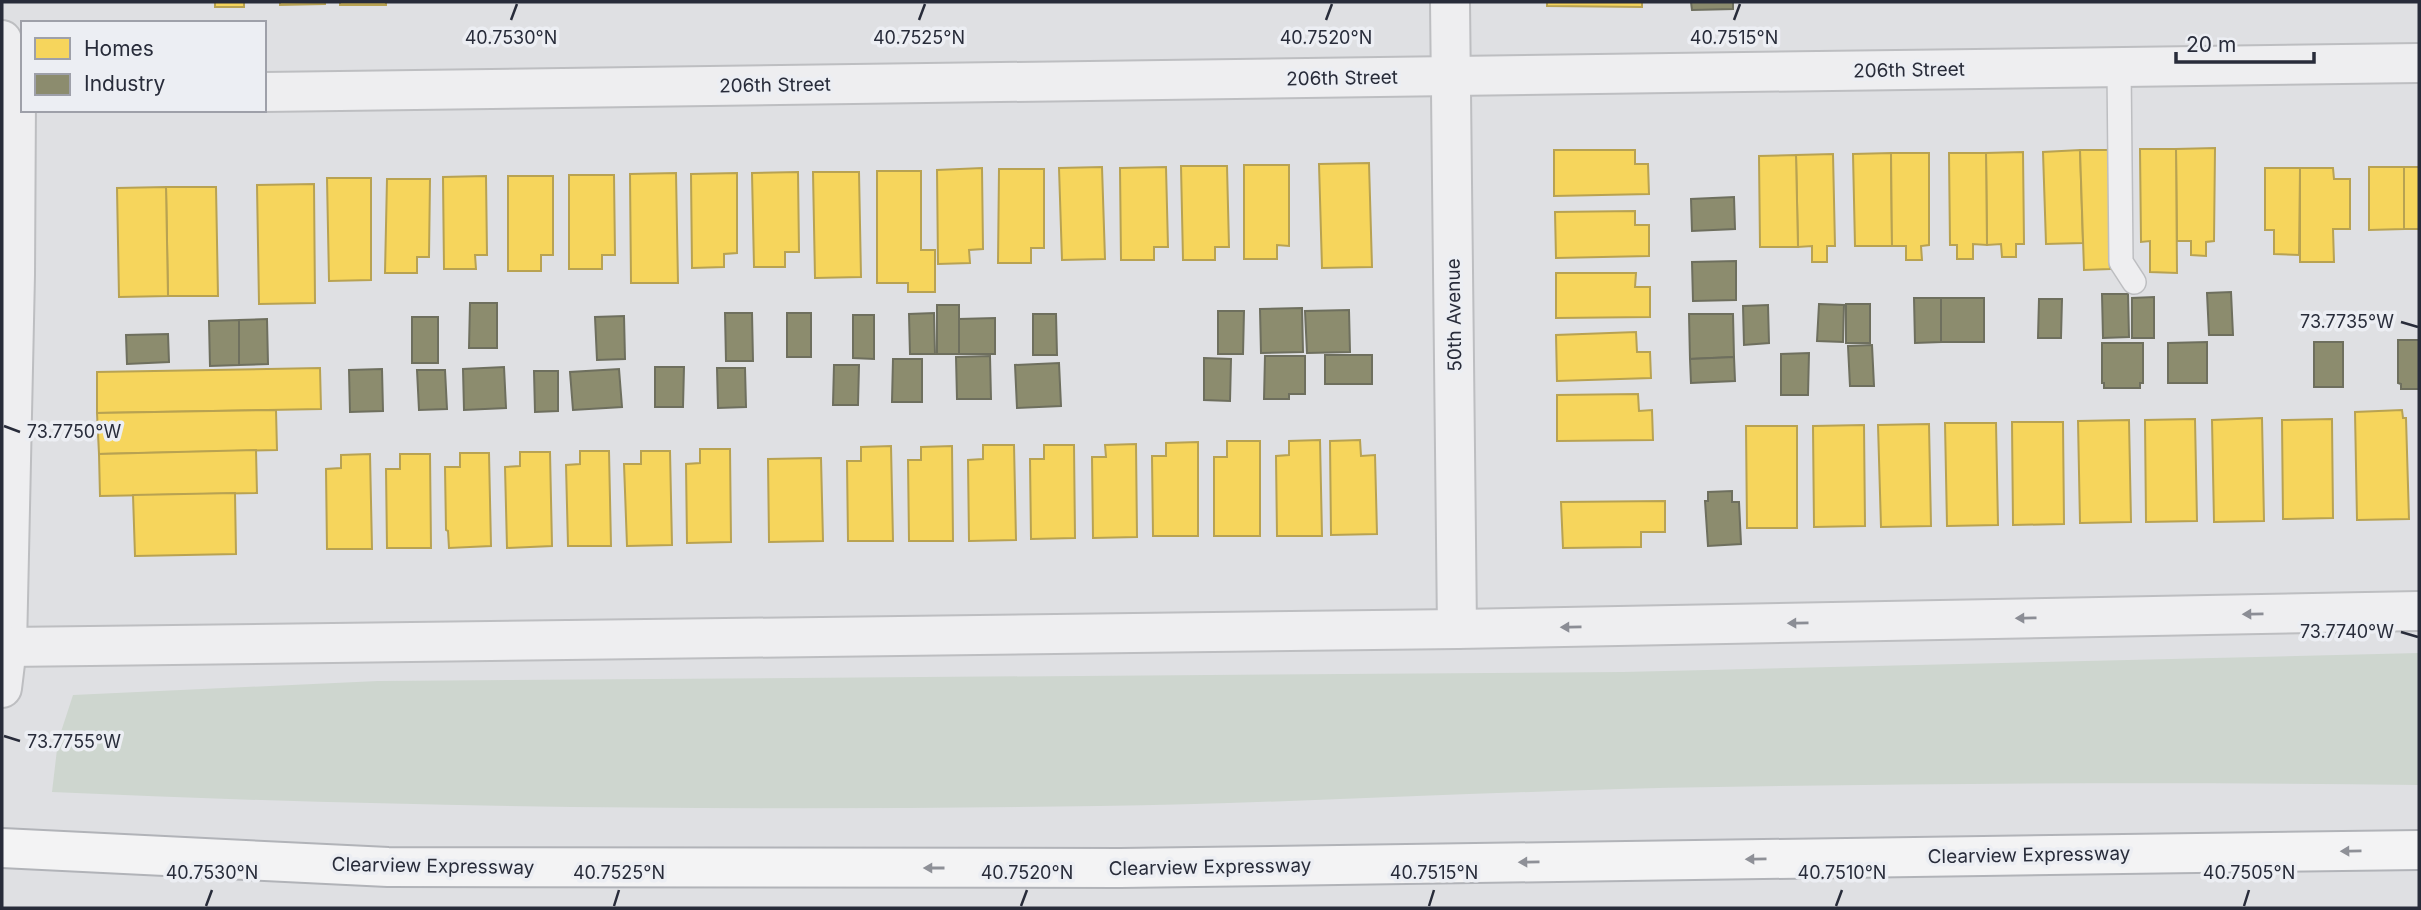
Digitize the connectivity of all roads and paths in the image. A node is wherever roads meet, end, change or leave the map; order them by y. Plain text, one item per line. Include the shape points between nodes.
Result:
1 (1450, 2) edge
2 (2, 40) edge
3 (2419, 63) edge
4 (2119, 67) junction
5 (1451, 77) junction
6 (266, 92) edge
7 (19, 99) edge
8 (9, 275) edge
9 (2134, 282) dead end
10 (2419, 611) edge
11 (1457, 629) junction
12 (7, 647) junction
13 (2, 688) edge
14 (2, 848) edge
15 (2419, 850) edge

1 - 5 street, 50th Avenue
2 - 7 street
3 - 4 street, 206th Street
4 - 5 street, 206th Street
4 - 9 lane via 2121,262
5 - 6 street, 206th Street
5 - 11 street, 50th Avenue
7 - 8 street
8 - 12 street
10 -> 11 street
11 - 12 street
12 - 13 street
15 -> 14 highway, Clearview Expressway via 1106,868 388,867

